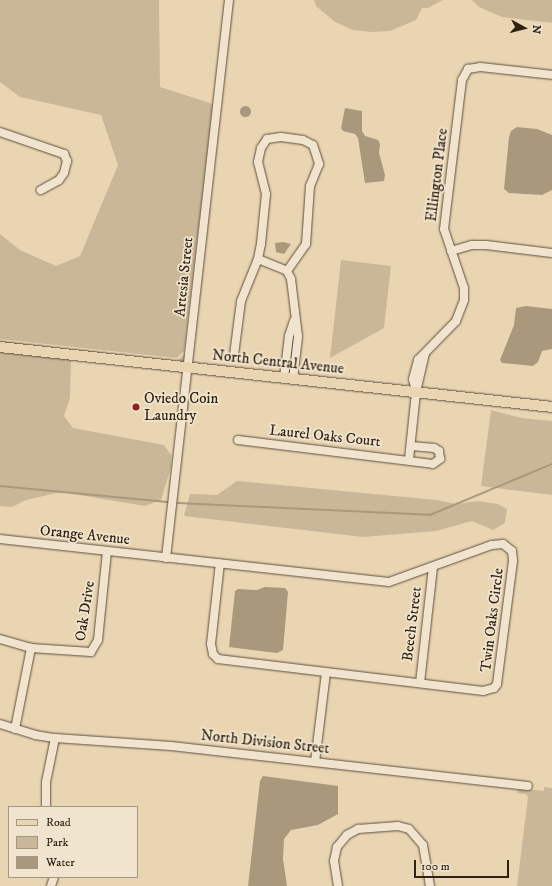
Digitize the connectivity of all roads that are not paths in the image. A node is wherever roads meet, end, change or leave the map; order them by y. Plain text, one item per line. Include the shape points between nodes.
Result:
1 (229, 0) edge
2 (552, 76) edge
3 (0, 132) edge
4 (41, 190) dead end
5 (451, 251) junction
6 (552, 253) edge
7 (258, 259) junction
8 (287, 271) junction
9 (0, 347) edge
10 (234, 355) dead end
11 (188, 367) junction
12 (289, 378) junction
13 (416, 392) junction
14 (552, 407) edge
15 (238, 440) dead end
16 (411, 446) junction
17 (409, 459) junction
18 (0, 539) edge
19 (108, 552) junction
20 (166, 558) junction
21 (220, 563) junction
22 (433, 568) junction
23 (0, 638) edge
24 (30, 648) junction
25 (326, 673) junction
26 (420, 683) junction
27 (0, 724) edge
28 (15, 730) junction
29 (55, 738) junction
30 (315, 762) junction
31 (528, 786) dead end
32 (46, 806) edge
33 (338, 886) edge
34 (430, 886) edge

1 - 11 street, Artesia Street
2 - 5 street, Ellington Place via 480,67 468,69 462,80 444,229
3 - 4 street via 64,154 67,161 64,173 59,180
5 - 6 street via 472,245 486,245
5 - 13 street, Ellington Place via 464,288 461,310 456,321 425,353
7 - 8 street
7 - 8 street via 266,194 258,162 261,148 267,139 281,136 303,140 313,145 319,164 310,186 306,244
7 - 10 street via 241,301
8 - 12 street via 295,293 298,337
9 - 11 main road, North Central Avenue
11 - 12 main road, North Central Avenue
11 - 20 street, Artesia Street
12 - 13 main road, North Central Avenue
13 - 14 main road, North Central Avenue
13 - 16 street
15 - 17 street, Laurel Oaks Court
16 - 17 street
16 - 17 street, Laurel Oaks Court via 434,448 441,455 438,463 433,464
18 - 19 street, Orange Avenue
19 - 20 street, Orange Avenue
19 - 24 street, Oak Drive via 95,648 84,654
20 - 21 street, Twin Oaks Circle
21 - 22 street, Twin Oaks Circle via 389,582
21 - 25 street, Twin Oaks Circle via 211,644 213,654 218,659
22 - 26 street, Beech Street
22 - 26 street, Twin Oaks Circle via 498,544 509,546 513,554 498,684 483,691
23 - 24 street, Oak Drive
24 - 28 street
25 - 26 street, Twin Oaks Circle
25 - 30 street
27 - 28 street, North Division Street
28 - 29 street, North Division Street
29 - 30 street, North Division Street via 171,746
29 - 32 street via 46,782
30 - 31 street, North Division Street
33 - 34 street via 334,861 336,847 347,835 358,829 398,826 409,829 424,845

